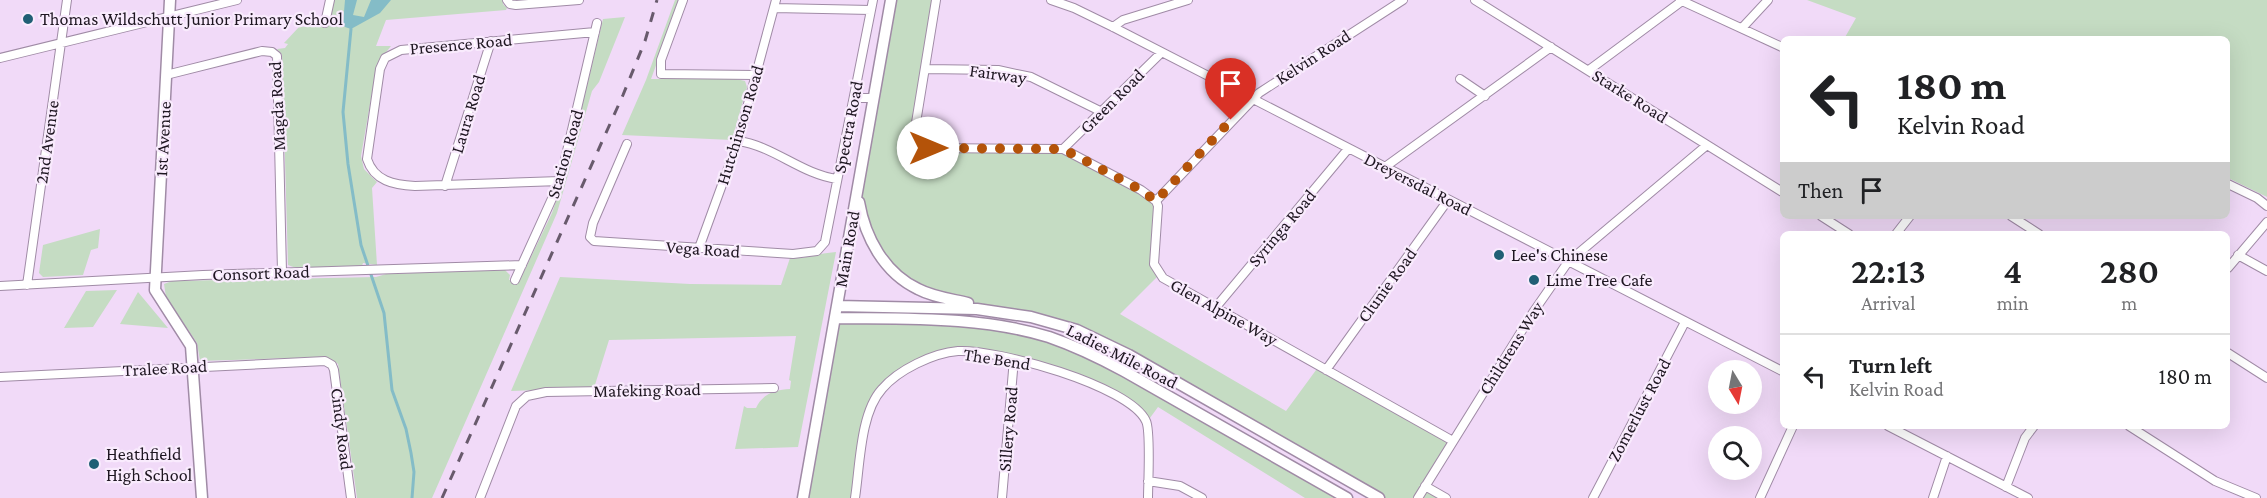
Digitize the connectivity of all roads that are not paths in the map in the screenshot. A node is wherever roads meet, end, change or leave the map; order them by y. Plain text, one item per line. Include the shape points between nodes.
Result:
1 (66, 0) edge
2 (170, 0) edge
3 (237, 0) edge
4 (330, 0) edge
5 (579, 0) edge
6 (684, 0) edge
7 (873, 0) edge
8 (891, 0) edge
9 (936, 0) edge
10 (1051, 0) edge
11 (1188, 0) edge
12 (1403, 0) edge
13 (1475, 0) edge
14 (1681, 0) edge
15 (1768, 0) edge
16 (507, 1) edge
17 (775, 4) edge
18 (871, 10) junction
19 (169, 16) junction
20 (325, 23) dead end
21 (597, 23) dead end
22 (1113, 27) junction
23 (1742, 28) junction
24 (596, 32) junction
25 (491, 41) junction
26 (60, 43) junction
27 (1780, 46) edge
28 (1551, 47) junction
29 (1161, 53) junction
30 (0, 58) edge
31 (925, 69) junction
32 (1589, 70) junction
33 (660, 72) joint
34 (166, 75) junction
35 (754, 75) junction
36 (1460, 79) dead end
37 (1485, 96) junction
38 (854, 98) junction
39 (873, 98) junction
40 (1252, 99) junction
41 (1100, 111) junction
42 (738, 141) junction
43 (627, 144) dead end
44 (1707, 145) junction
45 (1063, 149) junction
46 (1348, 149) junction
47 (1385, 167) junction
48 (837, 178) junction
49 (560, 181) junction
50 (858, 182) junction
51 (2230, 185) edge
52 (445, 186) junction
53 (1780, 191) edge
54 (1448, 200) junction
55 (1156, 201) junction
56 (2267, 206) edge
57 (1826, 219) edge
58 (1908, 219) edge
59 (2016, 219) edge
60 (2267, 222) edge
61 (1844, 231) edge
62 (1898, 231) edge
63 (2034, 231) edge
64 (699, 248) junction
65 (817, 251) joint
66 (2238, 255) junction
67 (1568, 262) junction
68 (522, 265) junction
69 (2230, 265) edge
70 (282, 272) junction
71 (2267, 272) edge
72 (155, 278) junction
73 (515, 280) dead end
74 (27, 285) junction
75 (0, 286) edge
76 (837, 306) junction
77 (1216, 307) junction
78 (1015, 313) junction
79 (836, 318) junction
80 (1685, 322) junction
81 (2230, 354) edge
82 (1014, 359) junction
83 (329, 363) joint
84 (192, 367) junction
85 (1326, 370) junction
86 (1780, 370) edge
87 (0, 377) edge
88 (2267, 378) edge
89 (774, 388) dead end
90 (1792, 429) edge
91 (1894, 429) edge
92 (2032, 429) edge
93 (2133, 429) edge
94 (1453, 441) junction
95 (1947, 456) junction
96 (1148, 481) junction
97 (1425, 486) junction
98 (2006, 487) junction
99 (202, 498) edge
100 (351, 498) edge
101 (480, 498) edge
102 (803, 498) edge
103 (855, 498) edge
104 (1002, 498) edge
105 (1148, 498) edge
106 (1202, 498) edge
107 (1347, 498) edge
108 (1379, 498) edge
109 (1418, 498) edge
110 (1446, 498) edge
111 (1593, 498) edge
112 (1760, 498) edge
113 (1933, 498) edge
114 (2028, 498) edge
115 (2256, 498) edge

1 - 26 street, 2nd Avenue
2 - 19 main road, 1st Avenue
3 - 19 street
4 - 20 street
5 - 16 street via 522,5
6 - 33 street
7 - 18 street, Spectra Road
8 - 39 main road, Main Road
9 - 31 street
10 - 22 street, Dreyersdal Road
11 - 22 street via 1123,20
12 - 40 street, Kelvin Road
13 - 28 street, Starke Road
14 - 23 street
14 - 32 street
15 - 23 street
17 - 18 street
17 - 35 street, Hutchinson Road
18 - 38 street, Spectra Road
19 - 26 street
19 - 34 main road, 1st Avenue
21 - 24 street, Station Road
22 - 29 street, Dreyersdal Road
23 - 27 street
24 - 25 street, Presence Road
24 - 49 street, Station Road
25 - 52 street, Laura Road
25 - 52 street, Presence Road via 401,50 385,58 381,65 368,165 375,175 394,184
26 - 30 street
26 - 74 street, 2nd Avenue
28 - 32 street, Starke Road
28 - 37 street
29 - 40 street, Dreyersdal Road
29 - 41 street, Green Road
31 - 41 street, Fairway via 990,70 1031,77
31 - 45 street via 914,135 917,144 928,148
32 - 44 street, Starke Road
33 - 35 street
34 - 70 street, Magda Road via 262,51 277,56
34 - 72 main road, 1st Avenue
35 - 42 street, Hutchinson Road
36 - 37 street
37 - 47 street
38 - 39 street
38 - 48 street, Spectra Road
39 - 50 main road, Main Road
40 - 46 street, Dreyersdal Road
40 - 55 street, Kelvin Road
41 - 45 street, Green Road
42 - 48 street via 759,144 811,172
42 - 64 street, Hutchinson Road
43 - 64 street, Vega Road via 590,237 603,243
44 - 53 street, Starke Road
44 - 67 street, Childrens Way
45 - 55 street
46 - 47 street, Dreyersdal Road
46 - 77 street, Syringa Road
47 - 54 street, Dreyersdal Road
48 - 65 street, Spectra Road via 825,242
49 - 52 street, Presence Road
49 - 68 street, Station Road
50 - 76 main road, Main Road
50 - 78 main road via 859,212 865,230 899,277 927,292
51 - 56 street
54 - 67 street, Dreyersdal Road
54 - 85 street, Clunie Road
55 - 77 street, Glen Alpine Way via 1154,264 1159,274
57 - 61 street
58 - 62 street
59 - 63 street
60 - 66 street
64 - 65 street, Vega Road via 802,255
66 - 69 street
66 - 71 street
67 - 80 street, Dreyersdal Road
67 - 94 street, Childrens Way
68 - 70 street, Consort Road
68 - 73 street, Station Road
70 - 72 street, Consort Road
72 - 74 street, Consort Road
72 - 84 main road via 157,294 189,340
74 - 75 street, Consort Road
76 - 78 main road, Ladies Mile Road via 958,307
76 - 79 main road, Main Road
77 - 85 street, Glen Alpine Way
78 - 108 main road, Ladies Mile Road via 1063,325 1099,340
79 - 102 main road, Main Road
79 - 107 main road, Ladies Mile Road via 973,321 1066,342 1125,371
80 - 86 street, Dreyersdal Road
80 - 111 street, Zomerlust Road
81 - 88 street
82 - 96 street, The Bend via 1052,369 1112,393 1144,414
82 - 103 street, The Bend via 972,352 941,354 883,387 869,412
82 - 104 street, Sillery Road
83 - 84 street, Tralee Road via 319,360
83 - 100 street, Cindy Road via 334,370
84 - 87 street, Tralee Road
84 - 99 main road
85 - 94 street, Glen Alpine Way
89 - 101 street, Mafeking Road via 546,392 527,396 520,400
90 - 112 street
91 - 95 street
92 - 98 street
93 - 115 street via 2215,481
94 - 97 street, Childrens Way
95 - 98 street
95 - 113 street
96 - 105 street
96 - 106 street via 1180,486
97 - 109 street, Childrens Way
97 - 110 street
98 - 114 street

